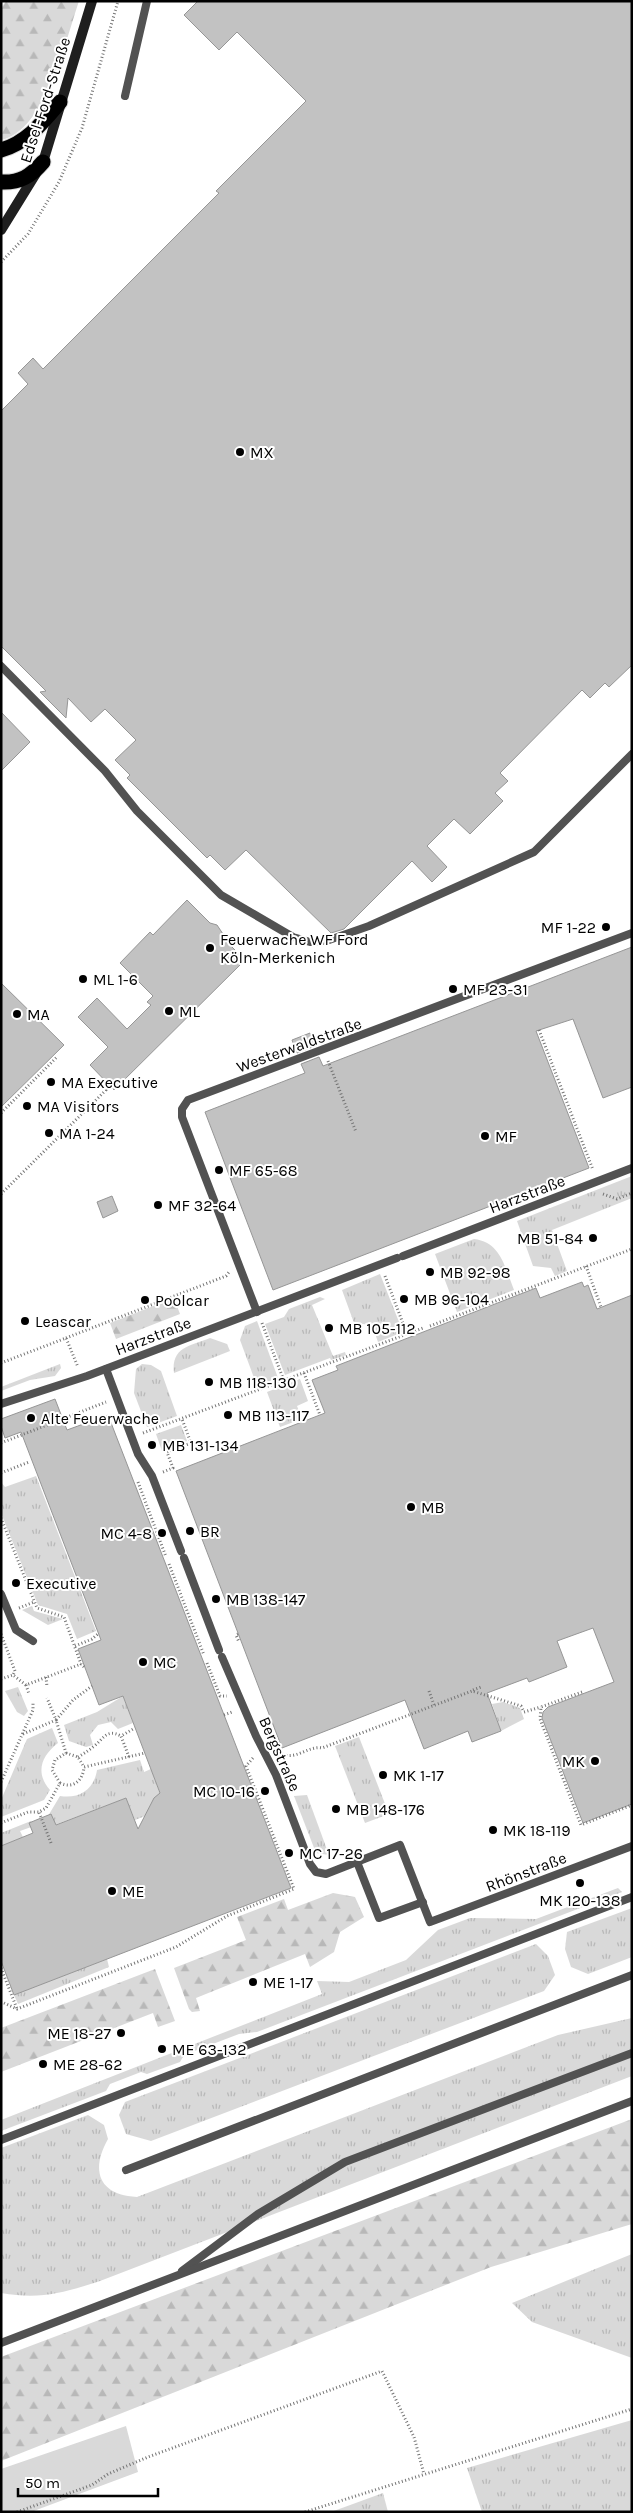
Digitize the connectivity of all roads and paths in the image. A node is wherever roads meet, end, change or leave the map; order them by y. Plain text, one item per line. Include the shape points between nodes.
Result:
1 (92, 1) edge
2 (118, 1) edge
3 (148, 1) edge
4 (125, 96) dead end
5 (60, 102) junction
6 (1, 150) edge
7 (43, 162) junction
8 (1, 182) edge
9 (1, 230) edge
10 (1, 262) edge
11 (1, 666) edge
12 (632, 754) edge
13 (632, 933) edge
14 (539, 1030) dead end
15 (57, 1057) dead end
16 (337, 1057) dead end
17 (328, 1060) junction
18 (319, 1064) dead end
19 (93, 1077) dead end
20 (1, 1113) edge
21 (356, 1132) dead end
22 (632, 1168) edge
23 (584, 1174) dead end
24 (1, 1194) edge
25 (632, 1249) edge
26 (380, 1264) junction
27 (239, 1266) junction
28 (586, 1266) junction
29 (275, 1305) junction
30 (601, 1307) dead end
31 (257, 1312) junction
32 (430, 1326) dead end
33 (423, 1328) dead end
34 (407, 1334) junction
35 (66, 1338) dead end
36 (106, 1369) junction
37 (304, 1373) junction
38 (284, 1381) junction
39 (106, 1402) dead end
40 (1, 1404) edge
41 (123, 1415) junction
42 (320, 1415) dead end
43 (141, 1426) dead end
44 (191, 1443) dead end
45 (197, 1445) dead end
46 (29, 1462) dead end
47 (1, 1473) edge
48 (138, 1482) dead end
49 (1, 1518) edge
50 (166, 1557) dead end
51 (169, 1564) dead end
52 (1, 1594) edge
53 (99, 1633) dead end
54 (1, 1634) edge
55 (238, 1634) dead end
56 (33, 1641) dead end
57 (239, 1642) dead end
58 (75, 1646) junction
59 (204, 1655) dead end
60 (207, 1663) dead end
61 (82, 1664) junction
62 (85, 1668) dead end
63 (13, 1675) junction
64 (46, 1677) junction
65 (1, 1679) edge
66 (26, 1685) junction
67 (92, 1686) dead end
68 (481, 1686) dead end
69 (47, 1687) dead end
70 (429, 1691) dead end
71 (472, 1691) junction
72 (582, 1692) dead end
73 (29, 1694) dead end
74 (47, 1698) dead end
75 (33, 1704) dead end
76 (434, 1705) junction
77 (541, 1707) junction
78 (238, 1717) dead end
79 (56, 1720) junction
80 (135, 1728) dead end
81 (22, 1734) junction
82 (121, 1736) junction
83 (276, 1747) dead end
84 (66, 1753) junction
85 (145, 1753) dead end
86 (78, 1757) junction
87 (129, 1757) junction
88 (254, 1757) dead end
89 (84, 1767) junction
90 (1, 1782) edge
91 (60, 1783) junction
92 (632, 1805) edge
93 (39, 1812) junction
94 (1, 1823) edge
95 (51, 1843) dead end
96 (632, 1846) edge
97 (357, 1862) junction
98 (632, 1897) edge
99 (423, 1902) junction
100 (1, 1968) edge
101 (632, 1974) edge
102 (4, 2003) dead end
103 (17, 2009) junction
104 (632, 2053) edge
105 (632, 2100) edge
106 (1, 2140) edge
107 (126, 2170) dead end
108 (173, 2277) junction
109 (1, 2343) edge
110 (632, 2409) edge
111 (424, 2474) junction
112 (16, 2512) edge
113 (305, 2512) edge

1 - 5 street, Edsel-Ford-Straße
2 - 10 path via 82,128 63,173 28,234
3 - 4 lane
5 - 6 highway via 28,137 13,147
5 - 7 street, Edsel-Ford-Straße
7 - 8 highway via 33,174 21,180
7 - 9 street, Edsel-Ford-Straße
11 - 12 lane via 105,770 137,811 221,895 293,937 310,942 329,940 369,926 534,852
13 - 27 lane, Westerwaldstraße via 188,1100 182,1109 182,1117
14 - 23 path via 593,1170
15 - 20 path
16 - 17 path
17 - 18 path
17 - 21 path
19 - 24 path via 106,1090
22 - 26 lane, Harzstraße
25 - 28 path
26 - 29 lane, Harzstraße
26 - 34 path
27 - 31 lane, Westerwaldstraße
27 - 35 path via 226,1276
28 - 30 path
28 - 32 path
29 - 31 lane, Harzstraße
29 - 38 path via 279,1314 261,1322
31 - 36 lane, Harzstraße
33 - 34 path
34 - 37 path
36 - 40 lane, Harzstraße
36 - 41 lane, Bergstraße
37 - 38 path
37 - 42 path
38 - 43 path via 144,1433
39 - 41 path via 113,1419
41 - 97 lane, Bergstraße via 138,1454 152,1476 221,1653 276,1775 310,1864 316,1872 326,1874
44 - 45 path
46 - 47 path
48 - 50 path
49 - 58 path via 37,1608 64,1617
51 - 59 path
52 - 56 lane via 16,1630
53 - 58 path via 92,1640
54 - 63 path via 15,1671
55 - 57 path
58 - 61 path
60 - 78 path via 215,1689 220,1696 227,1696
61 - 62 path
61 - 64 path
63 - 65 path
63 - 66 path
64 - 66 path
64 - 69 path
66 - 73 path
67 - 79 path via 73,1700
68 - 71 path
70 - 76 path
71 - 76 path
71 - 77 path via 521,1706 524,1712
72 - 77 path
74 - 79 path
75 - 81 path
76 - 83 path via 322,1748 292,1756 282,1754
77 - 92 path via 540,1718 581,1825
79 - 81 path
79 - 84 path
80 - 82 path
81 - 90 path
82 - 86 path via 114,1732 107,1734
82 - 87 path
84 - 86 path
84 - 91 path via 52,1766 53,1776
85 - 87 path
86 - 89 path
87 - 89 path
88 - 103 path via 246,1766 294,1889 226,1915 176,1947
89 - 91 path via 84,1774 77,1783
91 - 93 path via 46,1808
93 - 94 path via 28,1812
93 - 95 path
96 - 99 lane, Rhönstraße via 430,1922
97 - 99 lane via 379,1918
97 - 99 lane via 400,1845
98 - 106 lane
100 - 103 path
101 - 107 lane
102 - 103 path
104 - 108 lane via 345,2162 258,2214
105 - 108 lane
108 - 109 lane
110 - 111 path
111 - 112 path via 414,2437 382,2371 148,2457 108,2474 92,2485
111 - 113 path

